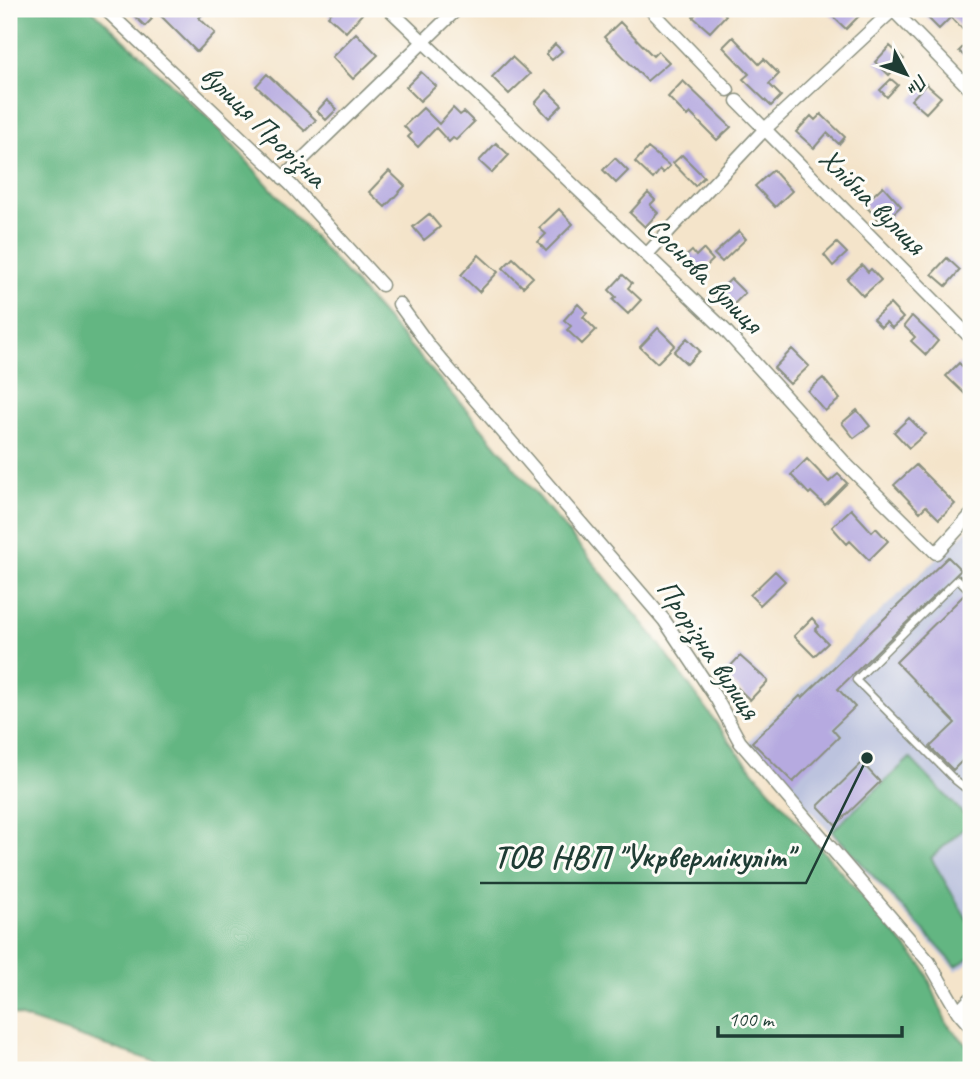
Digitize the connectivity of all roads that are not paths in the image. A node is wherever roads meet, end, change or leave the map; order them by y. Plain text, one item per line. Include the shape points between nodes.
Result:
1 (105, 9) edge
2 (389, 9) edge
3 (457, 9) edge
4 (650, 9) edge
5 (893, 9) edge
6 (424, 41) junction
7 (728, 90) dead end
8 (971, 90) edge
9 (737, 101) dead end
10 (765, 130) junction
11 (283, 178) junction
12 (647, 254) junction
13 (382, 285) dead end
14 (399, 304) dead end
15 (971, 338) edge
16 (971, 515) edge
17 (971, 592) edge
18 (971, 793) edge
19 (971, 998) edge
20 (958, 1012) junction
21 (971, 1027) edge

1 - 11 street, вулиця Прорізна
2 - 6 street, Соснова вулиця
3 - 6 street
4 - 7 street
5 - 8 street
5 - 10 street
6 - 11 street
6 - 12 street, Соснова вулиця
9 - 10 street, Хлібна вулиця
10 - 12 street
10 - 15 street, Хлібна вулиця
11 - 13 street, вулиця Прорізна
12 - 16 street, Соснова вулиця via 936,553
14 - 20 street, Прорізна вулиця via 430,347 664,620 740,743 929,962
17 - 18 lane via 958,579 856,680
19 - 20 street
20 - 21 street, Прорізна вулиця

